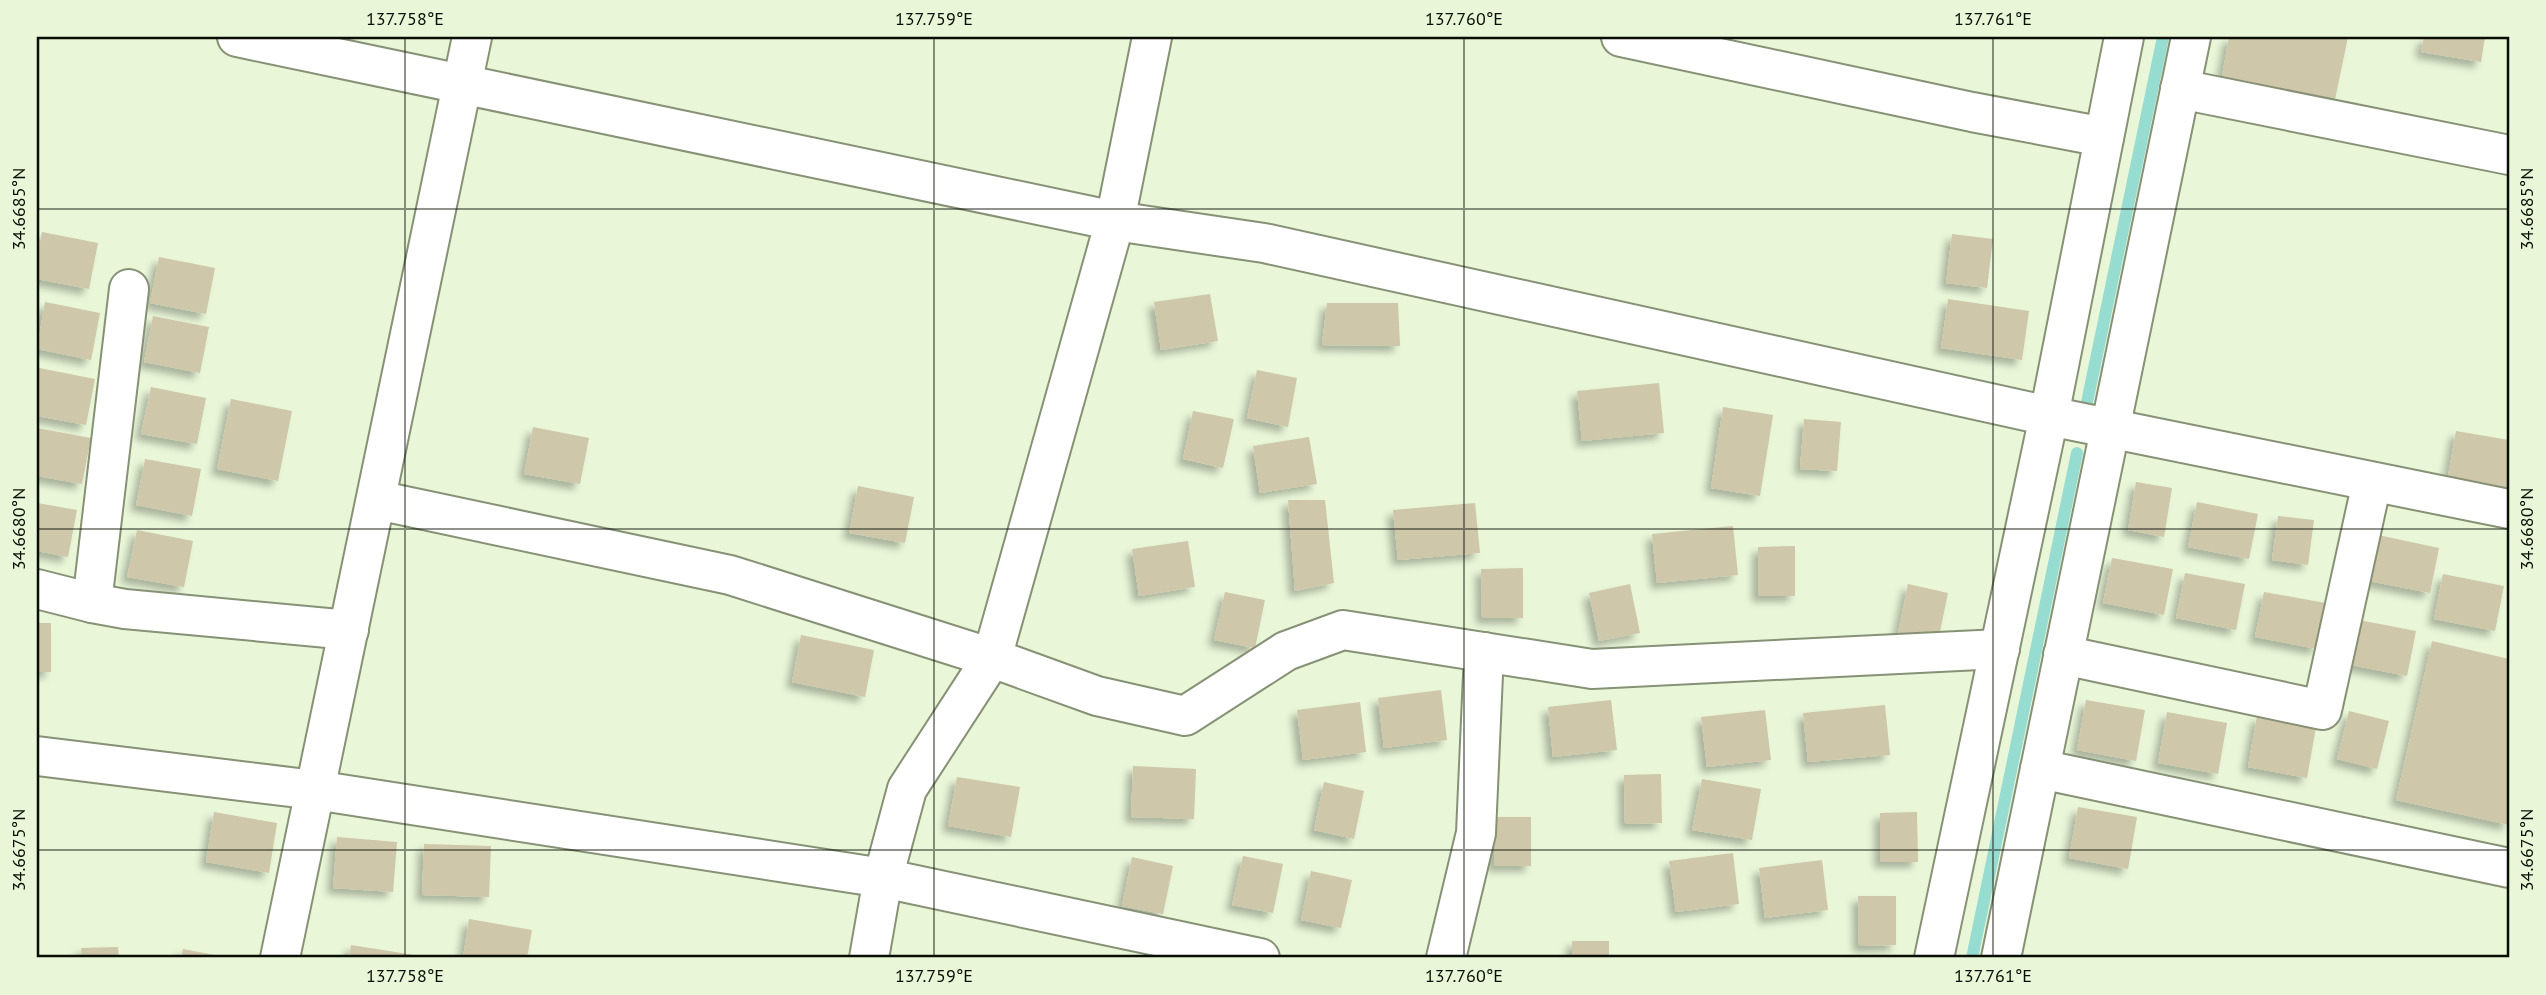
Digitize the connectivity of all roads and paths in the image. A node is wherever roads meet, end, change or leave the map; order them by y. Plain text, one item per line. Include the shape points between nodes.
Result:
1 (237, 37) edge
2 (472, 37) edge
3 (1152, 37) edge
4 (1622, 37) edge
5 (2124, 37) edge
6 (2191, 37) edge
7 (462, 84) junction
8 (2180, 89) junction
9 (2104, 137) junction
10 (2509, 155) edge
11 (1115, 222) junction
12 (128, 289) dead end
13 (2049, 416) junction
14 (2110, 428) junction
15 (2372, 482) junction
16 (377, 500) junction
17 (2509, 509) edge
18 (37, 589) edge
19 (92, 603) junction
20 (349, 630) junction
21 (2000, 649) junction
22 (1484, 652) junction
23 (2063, 655) junction
24 (992, 658) junction
25 (37, 755) edge
26 (2040, 769) junction
27 (315, 790) junction
28 (2509, 868) edge
29 (883, 878) junction
30 (280, 958) edge
31 (869, 958) edge
32 (1260, 958) edge
33 (1446, 958) edge
34 (1934, 958) edge
35 (2001, 958) edge

1 - 7 street
2 - 7 street
3 - 11 street
4 - 9 street
5 - 9 street
6 - 8 street
7 - 11 street
7 - 16 street
8 - 10 street
8 - 14 street
9 - 13 street
11 - 13 street via 1264,243
11 - 24 street
12 - 19 street
13 - 14 street
13 - 21 street
14 - 15 street
14 - 23 street
15 - 17 street
15 - 23 street via 2322,710
16 - 20 street
16 - 24 street via 730,575
18 - 19 street
19 - 20 street
20 - 27 street
21 - 22 street via 1592,669
21 - 34 street
22 - 24 street via 1343,630 1286,651 1185,716 1097,696
22 - 33 street via 1476,834
23 - 26 street
24 - 29 street via 907,789
25 - 27 street
26 - 28 street
26 - 35 street
27 - 29 street
27 - 30 street
29 - 31 street
29 - 32 street

